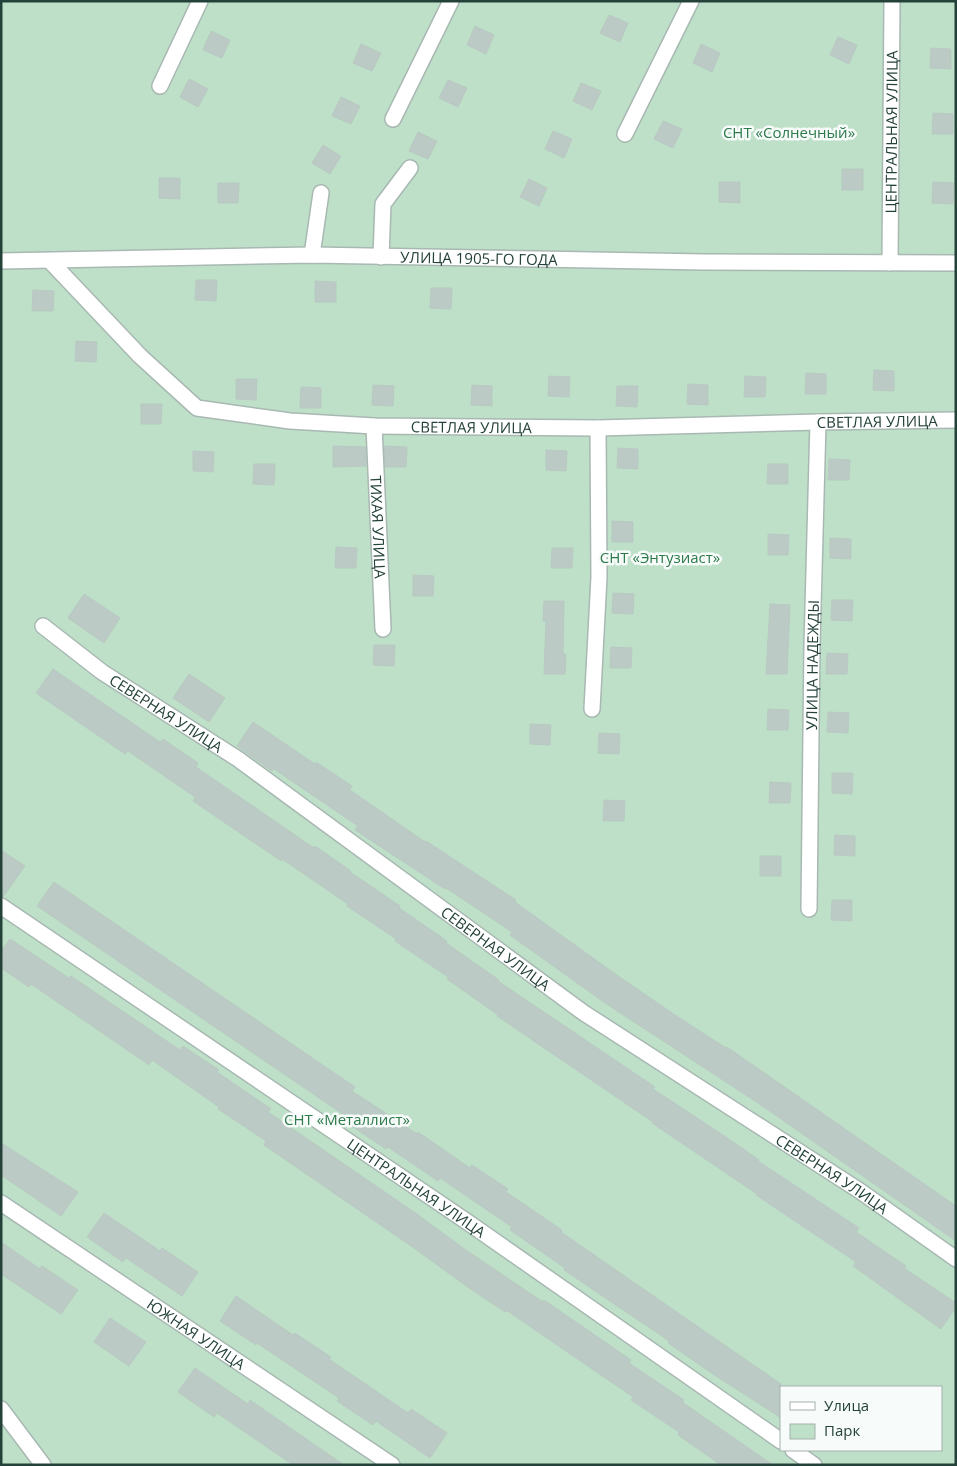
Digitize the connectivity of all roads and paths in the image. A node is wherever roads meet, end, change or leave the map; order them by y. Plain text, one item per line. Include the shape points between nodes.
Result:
1 (200, 1) edge
2 (451, 1) edge
3 (691, 1) edge
4 (892, 1) edge
5 (160, 86) dead end
6 (393, 119) dead end
7 (625, 134) dead end
8 (410, 168) dead end
9 (321, 193) dead end
10 (312, 255) junction
11 (381, 257) junction
12 (1, 261) edge
13 (51, 262) junction
14 (890, 263) junction
15 (956, 263) edge
16 (956, 420) edge
17 (818, 422) junction
18 (374, 426) junction
19 (598, 428) junction
20 (43, 626) dead end
21 (384, 629) dead end
22 (592, 709) dead end
23 (1, 906) edge
24 (809, 909) dead end
25 (1, 1203) edge
26 (956, 1259) edge
27 (1, 1409) edge
28 (780, 1440) edge
29 (794, 1451) edge
30 (43, 1465) edge
31 (392, 1465) edge
32 (814, 1465) edge

1 - 5 street
2 - 6 street
3 - 7 street
4 - 14 street, ЦЕНТРАЛЬНАЯ УЛИЦА
8 - 11 street via 383,204
9 - 10 street
10 - 11 street, УЛИЦА 1905-ГО ГОДА
10 - 13 street, УЛИЦА 1905-ГО ГОДА
11 - 14 street, УЛИЦА 1905-ГО ГОДА
12 - 13 street, УЛИЦА 1905-ГО ГОДА
13 - 18 street, СВЕТЛАЯ УЛИЦА via 140,356 197,408 290,421
14 - 15 street, УЛИЦА 1905-ГО ГОДА
16 - 17 street, СВЕТЛАЯ УЛИЦА
17 - 19 street, СВЕТЛАЯ УЛИЦА
17 - 24 street, УЛИЦА НАДЕЖДЫ
18 - 19 street, СВЕТЛАЯ УЛИЦА
18 - 21 street, ТИХАЯ УЛИЦА
19 - 22 street via 599,577
20 - 26 street, СЕВЕРНАЯ УЛИЦА via 102,672 238,759 584,1013 860,1191
23 - 28 street, ЦЕНТРАЛЬНАЯ УЛИЦА via 466,1221
25 - 31 street, ЮЖНАЯ УЛИЦА
27 - 30 street
29 - 32 street

